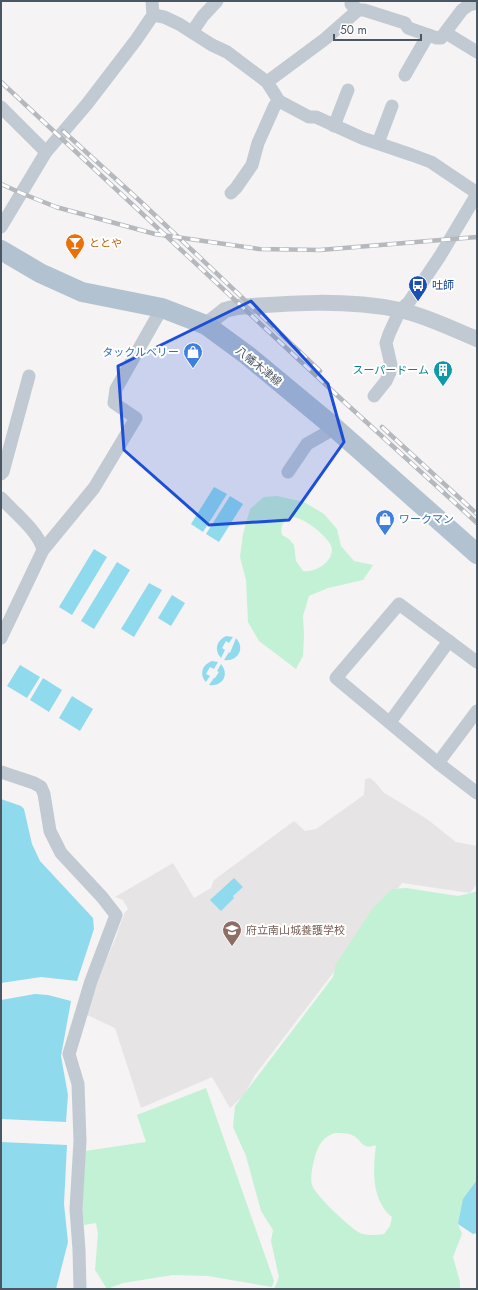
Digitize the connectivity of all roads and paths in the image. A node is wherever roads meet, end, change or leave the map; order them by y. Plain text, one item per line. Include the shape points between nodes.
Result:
1 (152, 1) edge
2 (217, 1) edge
3 (471, 3) edge
4 (355, 6) edge
5 (153, 15) junction
6 (192, 32) junction
7 (446, 32) junction
8 (428, 35) junction
9 (477, 52) edge
10 (405, 75) dead end
11 (267, 82) junction
12 (348, 90) dead end
13 (279, 101) junction
14 (392, 106) dead end
15 (1, 108) edge
16 (334, 126) junction
17 (378, 142) junction
18 (46, 152) junction
19 (231, 193) dead end
20 (477, 194) edge
21 (1, 227) edge
22 (1, 250) edge
23 (162, 308) junction
24 (400, 310) junction
25 (206, 325) junction
26 (477, 339) edge
27 (29, 376) dead end
28 (374, 396) dead end
29 (335, 428) junction
30 (288, 472) dead end
31 (1, 474) edge
32 (1, 498) edge
33 (43, 550) junction
34 (477, 554) edge
35 (1, 638) edge
36 (449, 641) junction
37 (477, 662) edge
38 (477, 711) edge
39 (390, 722) junction
40 (438, 764) junction
41 (1, 772) edge
42 (477, 793) edge
43 (80, 1289) edge

1 - 5 street
2 - 6 street
3 - 7 street via 462,10
4 - 8 street via 405,23 408,28
4 - 11 street via 325,39
5 - 6 street via 164,17
5 - 18 street via 87,104
6 - 11 street via 237,58
7 - 8 street via 442,38
7 - 9 street
8 - 10 street
11 - 13 street
12 - 16 street
13 - 16 street via 309,117
13 - 19 street via 258,143 252,165
14 - 17 street
15 - 18 street
16 - 17 street
17 - 20 street via 431,162
18 - 21 street
20 - 24 street via 410,302
22 - 23 main road, 八幡木津線 via 40,273 82,292
23 - 25 main road, 八幡木津線
23 - 33 street via 116,389 114,403 136,418 94,488
24 - 25 street via 332,302 237,307 225,310
24 - 26 street
24 - 28 street via 386,343 390,372
25 - 29 main road, 八幡木津線 via 247,355
27 - 31 street
29 - 30 street via 307,444
29 - 34 main road, 八幡木津線
32 - 33 street via 33,532
33 - 35 street
36 - 37 street
36 - 39 street
36 - 39 street via 399,604 336,678
38 - 40 street
39 - 40 street
40 - 42 street
41 - 43 street via 41,787 50,830 61,853 116,915 91,981 69,1054 78,1084 80,1141 76,1209

